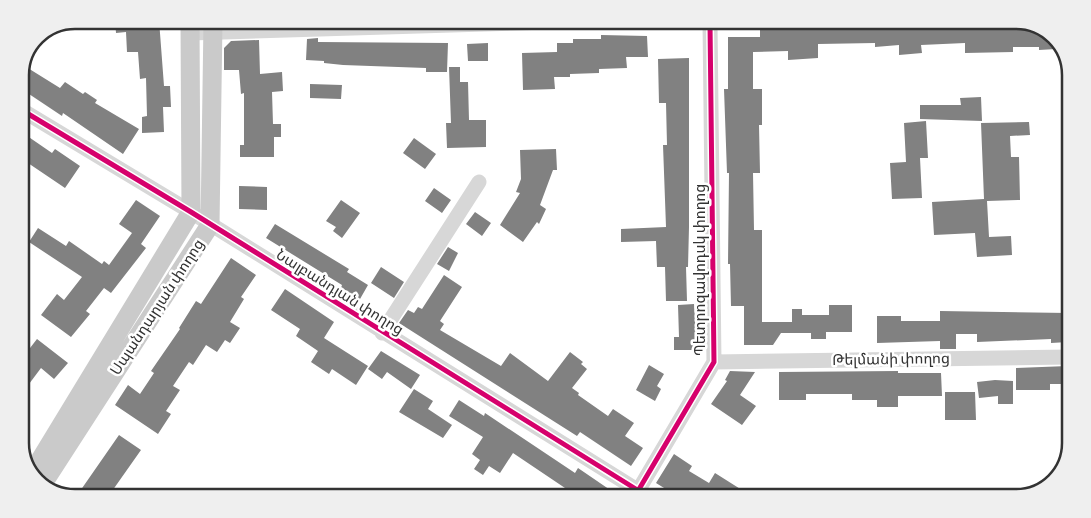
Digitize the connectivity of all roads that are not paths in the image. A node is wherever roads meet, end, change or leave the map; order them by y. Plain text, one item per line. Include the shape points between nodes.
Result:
1 (190, 29) edge
2 (213, 29) edge
3 (710, 29) edge
4 (29, 114) edge
5 (479, 182) dead end
6 (190, 212) junction
7 (210, 225) junction
8 (382, 332) junction
9 (1062, 357) edge
10 (714, 362) junction
11 (36, 467) edge
12 (46, 479) edge
13 (632, 489) edge
14 (643, 489) edge

1 - 6 main road
2 - 7 main road, Սպանդարյան փողոց
3 - 10 street, Պետրոզավոդսկ փողոց
4 - 6 street, Նալբանդյան փողոց
5 - 8 street
6 - 7 street, Նալբանդյան փողոց
6 - 11 main road, Սպանդարյան փողոց
7 - 8 street, Նալբանդյան փողոց
7 - 12 main road, Սպանդարյան փողոց
8 - 13 street, Նալբանդյան փողոց
9 - 10 street, Թելմանի փողոց
10 - 14 street, Պետրոզավոդսկ փողոց

